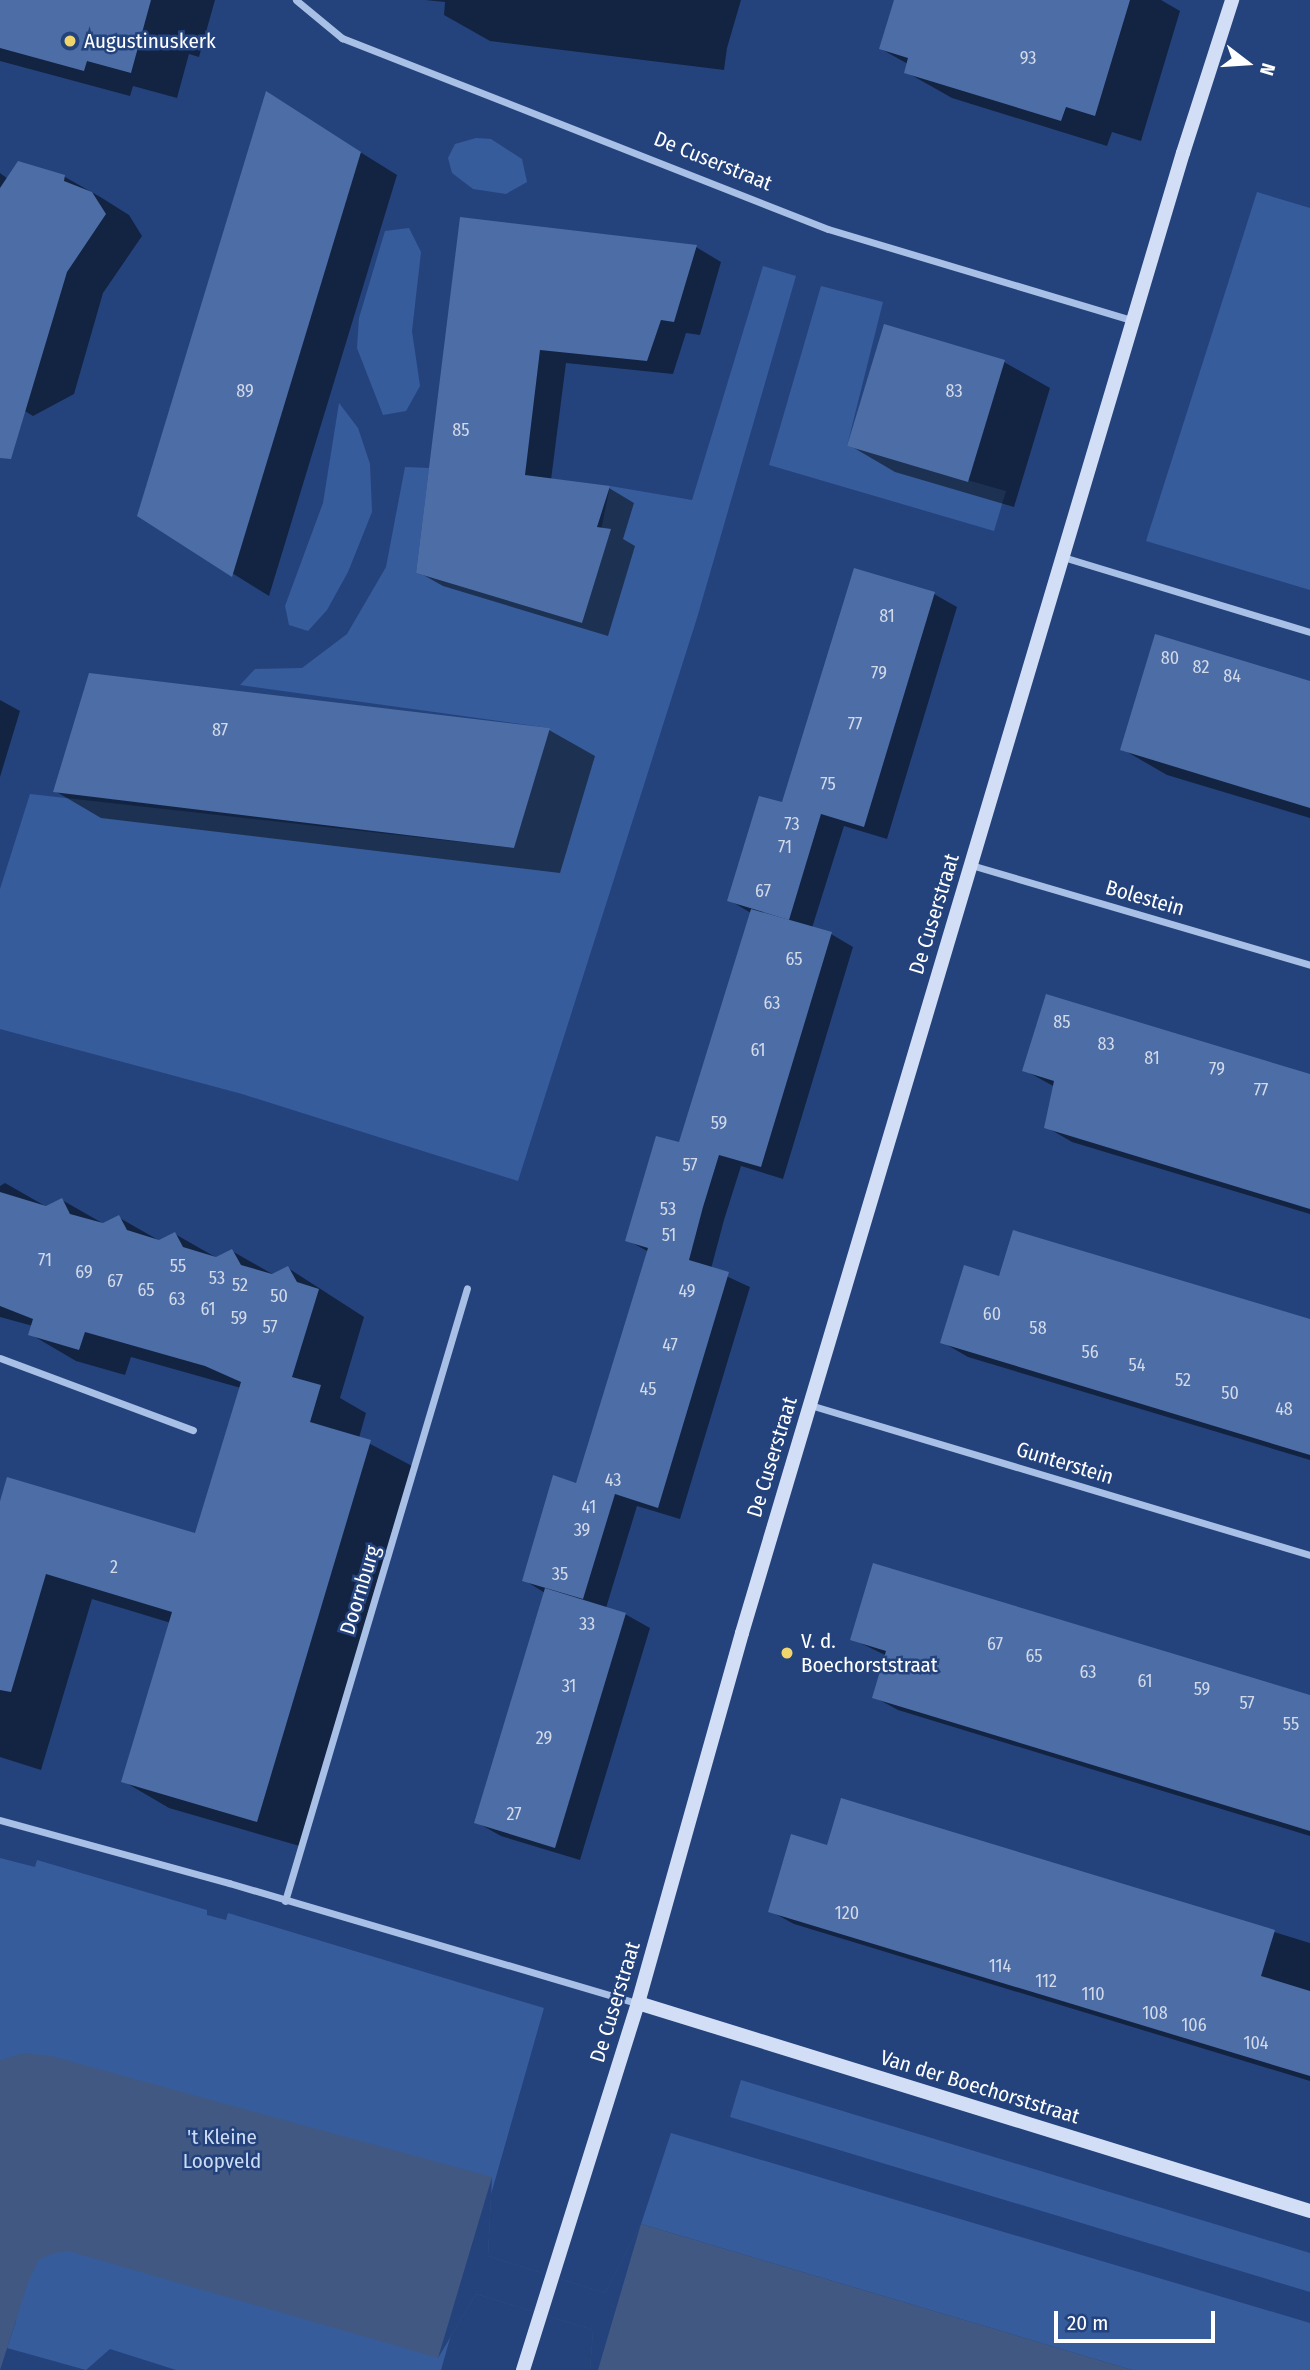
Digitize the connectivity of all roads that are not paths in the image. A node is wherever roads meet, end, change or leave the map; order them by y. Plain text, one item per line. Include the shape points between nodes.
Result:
1 (296, 0) edge
2 (1232, 0) edge
3 (1132, 320) junction
4 (1062, 557) junction
5 (1310, 632) edge
6 (970, 865) junction
7 (1310, 965) edge
8 (467, 1288) dead end
9 (0, 1358) edge
10 (810, 1405) junction
11 (193, 1430) dead end
12 (1310, 1555) edge
13 (0, 1820) edge
14 (285, 1901) junction
15 (639, 2003) junction
16 (1310, 2211) edge
17 (523, 2370) edge

1 - 3 street, De Cuserstraat via 342,38 828,229
2 - 3 street, De Cuserstraat
3 - 4 street, De Cuserstraat
4 - 5 street
4 - 6 street, De Cuserstraat
6 - 7 street, Bolestein
6 - 10 street, De Cuserstraat
8 - 14 street, Doornburg
9 - 11 street
10 - 12 street, Gunterstein
10 - 15 street, De Cuserstraat
13 - 14 street
14 - 15 street
15 - 16 street, Van der Boechorststraat
15 - 17 street, De Cuserstraat

